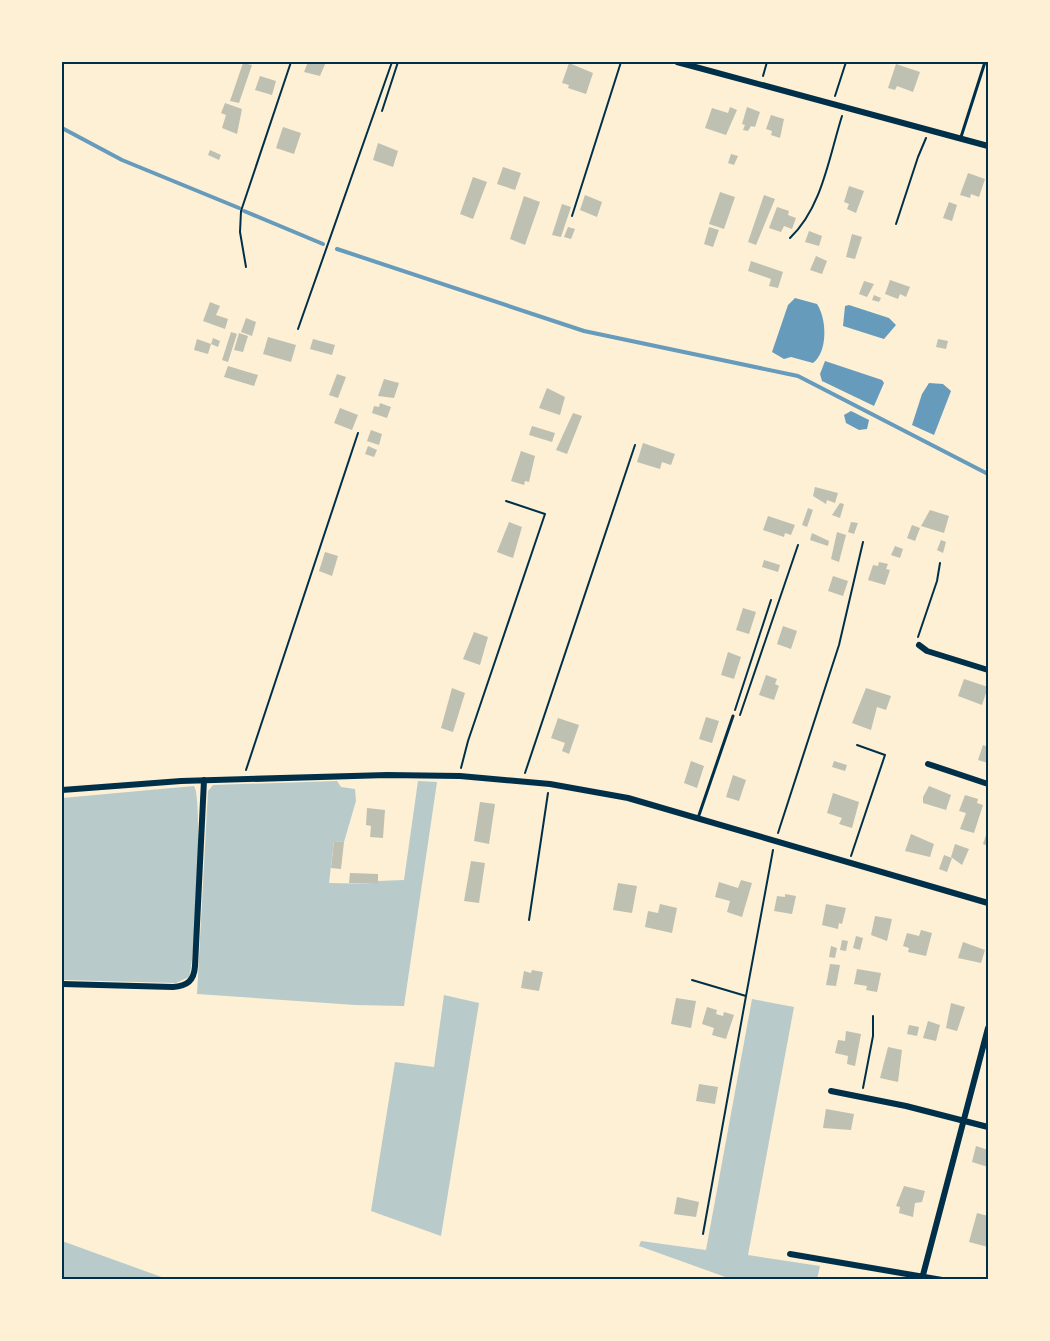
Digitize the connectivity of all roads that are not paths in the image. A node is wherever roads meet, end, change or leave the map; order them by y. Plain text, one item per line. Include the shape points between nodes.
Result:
1 (677, 62) edge
2 (985, 62) edge
3 (961, 139) junction
4 (988, 146) edge
5 (919, 645) road end
6 (988, 670) edge
7 (733, 716) road end
8 (928, 764) dead end
9 (204, 780) junction
10 (988, 784) edge
11 (62, 790) edge
12 (698, 818) junction
13 (988, 903) edge
14 (62, 984) edge
15 (988, 1028) edge
16 (831, 1091) dead end
17 (964, 1120) junction
18 (988, 1127) edge
19 (790, 1254) dead end
20 (923, 1275) junction
21 (942, 1280) edge

1 - 3 street
2 - 3 lane
3 - 4 street
5 - 6 street
7 - 12 lane
8 - 10 street
9 - 11 street
9 - 12 street via 460,776 550,784 628,798
9 - 14 street via 195,966 190,981 173,987
12 - 13 street
15 - 17 street
16 - 17 street
17 - 18 street
17 - 20 street
19 - 20 street
20 - 21 street

